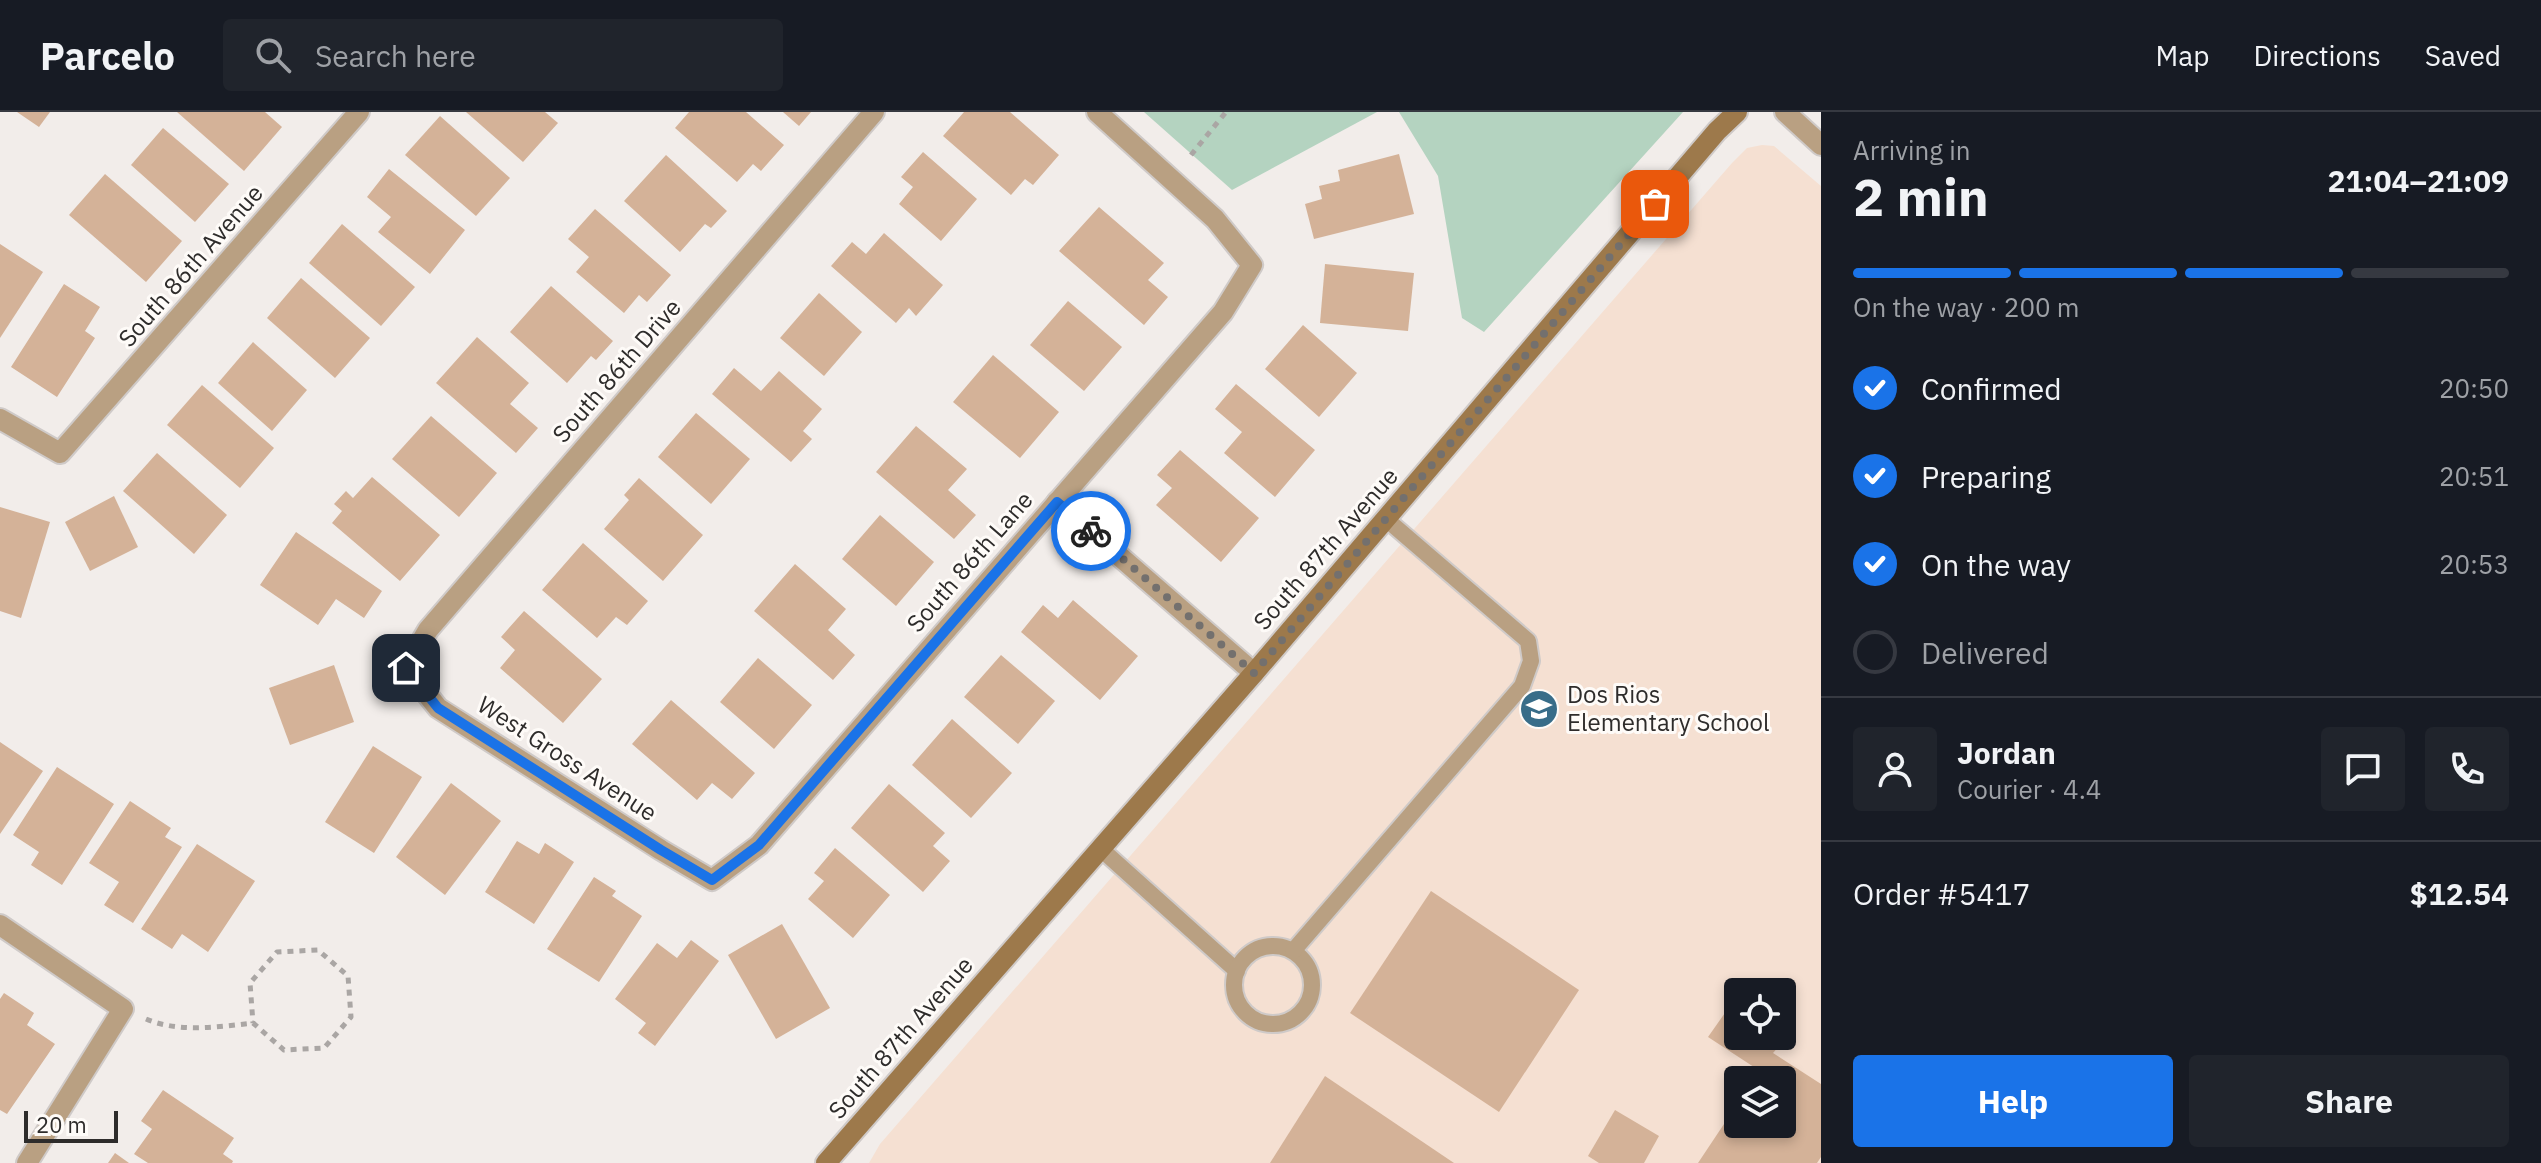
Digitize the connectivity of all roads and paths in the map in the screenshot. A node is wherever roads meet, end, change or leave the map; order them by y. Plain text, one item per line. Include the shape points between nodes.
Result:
1 (359, 112) edge
2 (874, 112) edge
3 (1097, 112) edge
4 (1226, 112) edge
5 (1737, 112) edge
6 (1785, 112) edge
7 (1821, 145) edge
8 (1191, 155) dead end
9 (0, 419) edge
10 (1057, 502) junction
11 (1386, 519) junction
12 (406, 668) joint
13 (1254, 673) junction
14 (1101, 849) junction
15 (712, 880) joint
16 (0, 925) edge
17 (1293, 951) junction
18 (1237, 971) junction
19 (123, 1009) junction
20 (253, 1023) junction
21 (27, 1163) edge
22 (826, 1163) edge

1 - 9 street, South 86th Avenue via 60,453
2 - 12 street, South 86th Drive via 428,630
3 - 10 street, South 86th Lane via 1215,219 1252,265 1223,312
4 - 8 path
5 - 11 street, South 87th Avenue
6 - 7 street
10 - 13 street
10 - 15 street, South 86th Lane via 759,845
11 - 13 street, South 87th Avenue
11 - 17 lane via 1513,625 1528,641 1531,661 1522,686
12 - 15 street, West Gross Avenue via 438,708
13 - 14 street, South 87th Avenue
14 - 18 lane
14 - 22 street, South 87th Avenue
16 - 19 street
17 - 18 lane via 1267,946 1244,959
17 - 18 lane via 1311,972 1313,984 1306,1007 1286,1022 1262,1022 1242,1009 1234,984
19 - 20 path via 162,1026
19 - 21 street
20 - 20 path via 250,983 277,952 318,950 348,976 351,1017 324,1048 284,1050

